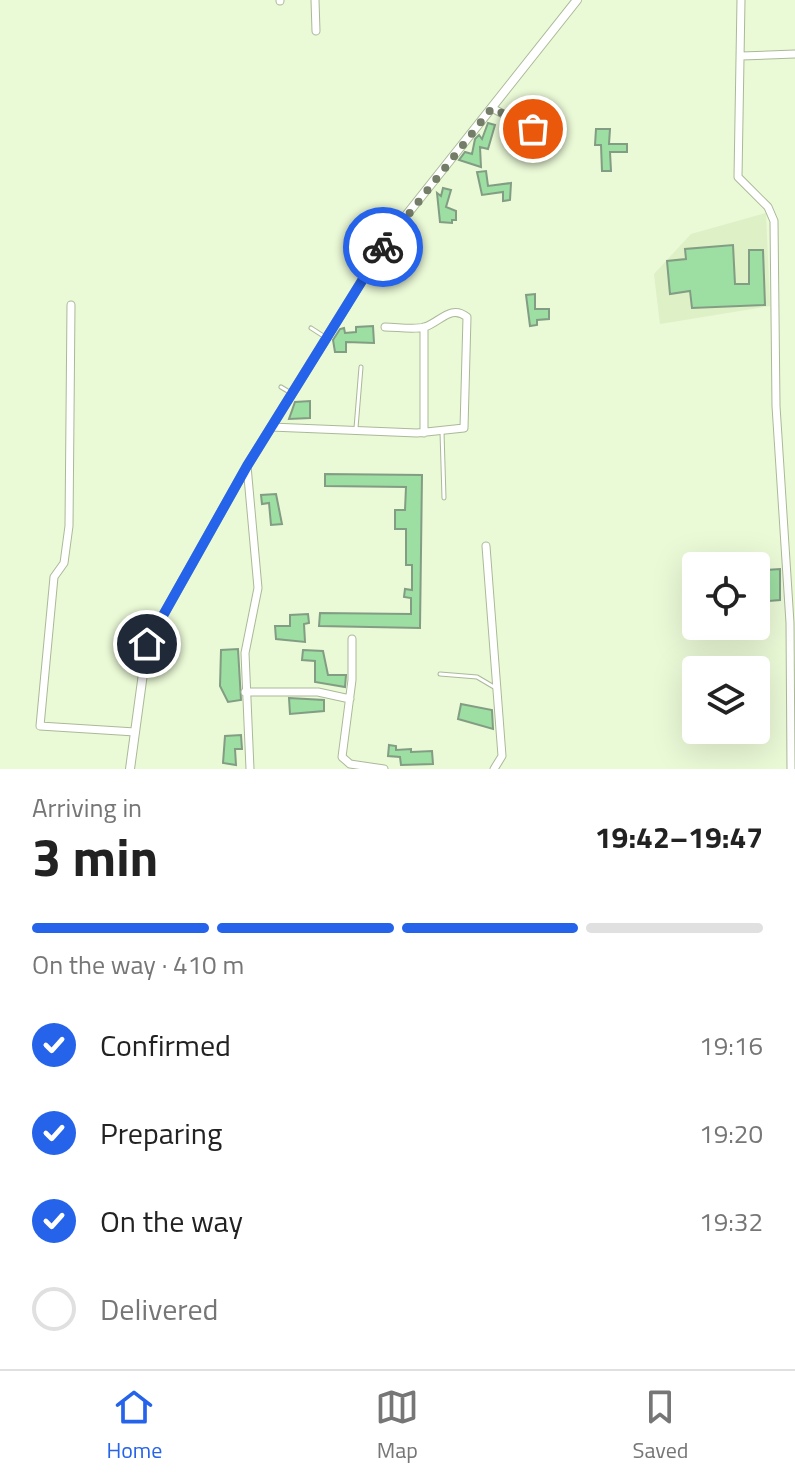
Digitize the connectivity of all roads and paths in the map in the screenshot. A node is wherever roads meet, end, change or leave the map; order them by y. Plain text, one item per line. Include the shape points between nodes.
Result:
1 (315, 0) edge
2 (577, 0) edge
3 (741, 0) edge
4 (316, 31) dead end
5 (795, 54) edge
6 (741, 56) junction
7 (492, 108) junction
8 (562, 129) dead end
9 (71, 305) dead end
10 (385, 327) dead end
11 (424, 327) junction
12 (311, 328) dead end
13 (321, 335) junction
14 (361, 367) dead end
15 (271, 427) junction
16 (356, 428) junction
17 (442, 432) junction
18 (424, 433) junction
19 (247, 466) junction
20 (444, 498) dead end
21 (486, 546) dead end
22 (352, 639) dead end
23 (440, 674) dead end
24 (497, 690) junction
25 (245, 692) junction
26 (350, 699) junction
27 (135, 732) junction
28 (130, 769) edge
29 (250, 769) edge
30 (384, 769) edge
31 (494, 769) edge
32 (791, 769) edge

1 - 4 street
2 - 7 street
3 - 6 street
5 - 6 street
6 - 32 street via 738,177 768,207 774,221
7 - 8 street via 529,128
7 - 13 street via 389,237
9 - 27 street via 69,526 64,563 54,577 40,726
10 - 11 street
11 - 17 street via 451,312 467,317 466,423 462,429
11 - 18 street
12 - 13 lane
13 - 15 street
14 - 16 lane
15 - 16 street
15 - 19 street
16 - 18 street
17 - 18 street
17 - 20 lane
19 - 25 street via 258,588 246,640
19 - 27 street via 147,644
21 - 24 street
22 - 26 street
23 - 24 lane via 477,677
24 - 31 street via 502,756
25 - 26 street via 318,692
25 - 29 street
26 - 30 street via 342,757 350,764
27 - 28 street

